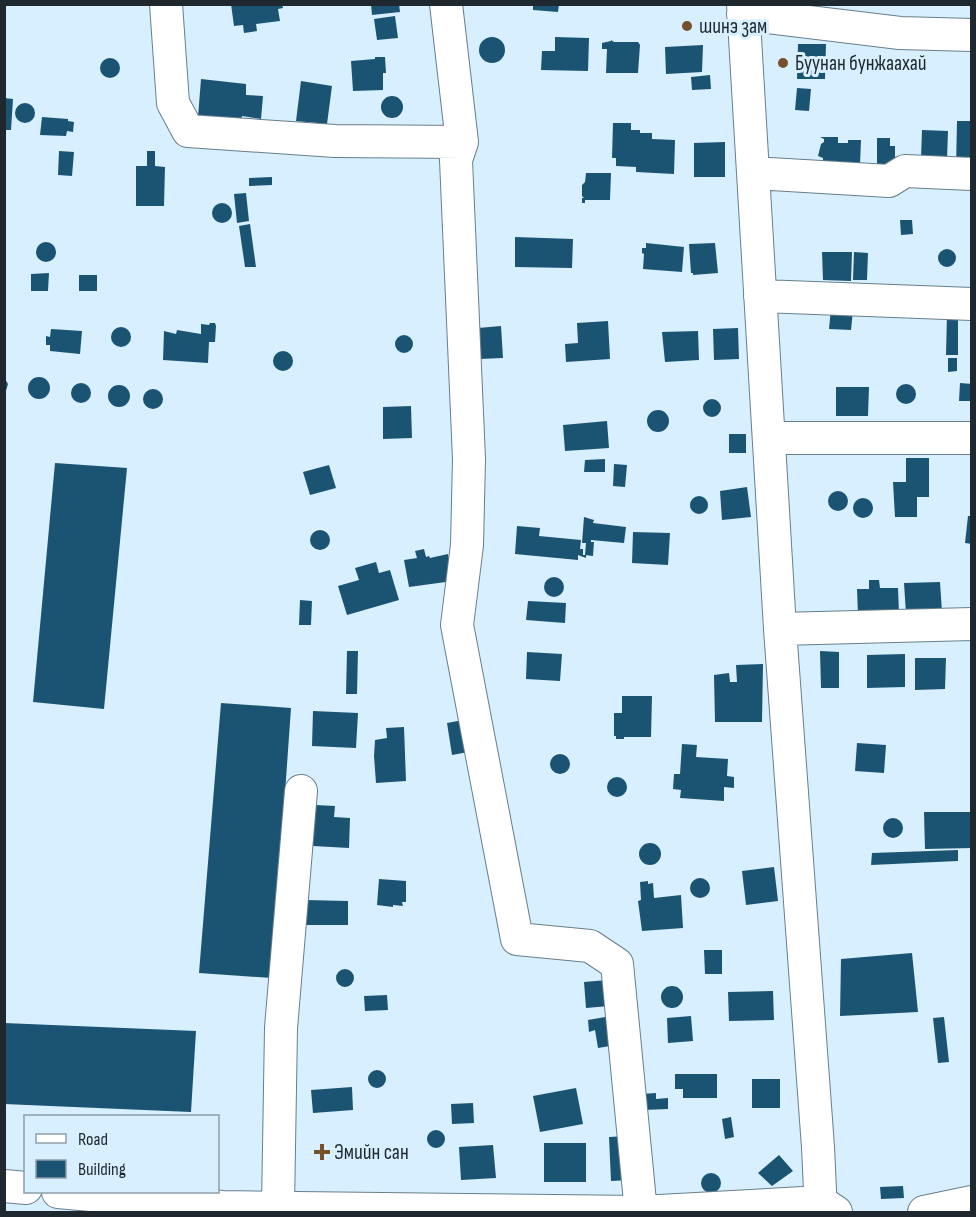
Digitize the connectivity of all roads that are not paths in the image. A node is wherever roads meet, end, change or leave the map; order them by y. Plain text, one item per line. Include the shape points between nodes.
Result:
1 (166, 4) edge
2 (446, 4) edge
3 (743, 9) edge
4 (972, 35) edge
5 (462, 142) junction
6 (753, 173) junction
7 (972, 174) edge
8 (760, 296) junction
9 (972, 304) edge
10 (769, 438) junction
11 (972, 438) edge
12 (972, 624) edge
13 (780, 629) junction
14 (301, 791) dead end
15 (4, 1186) edge
16 (24, 1188) edge
17 (75, 1193) edge
18 (829, 1202) edge
19 (972, 1202) edge
20 (278, 1207) junction
21 (222, 1210) edge
22 (679, 1211) edge
23 (641, 1212) edge
24 (924, 1212) edge

1 - 5 street via 173,103 188,131 335,141
2 - 5 street
3 - 4 street via 900,33
3 - 6 street
5 - 23 street via 456,160 469,459 466,544 457,625 517,939 591,946 617,964
6 - 7 street via 889,181 905,171
6 - 8 street
8 - 9 street
8 - 10 street
10 - 11 street
10 - 13 street
12 - 13 street
13 - 18 street
14 - 20 street via 281,1028
15 - 16 street
17 - 21 street
18 - 22 street
19 - 24 street
20 - 21 street
20 - 23 street
22 - 23 street

